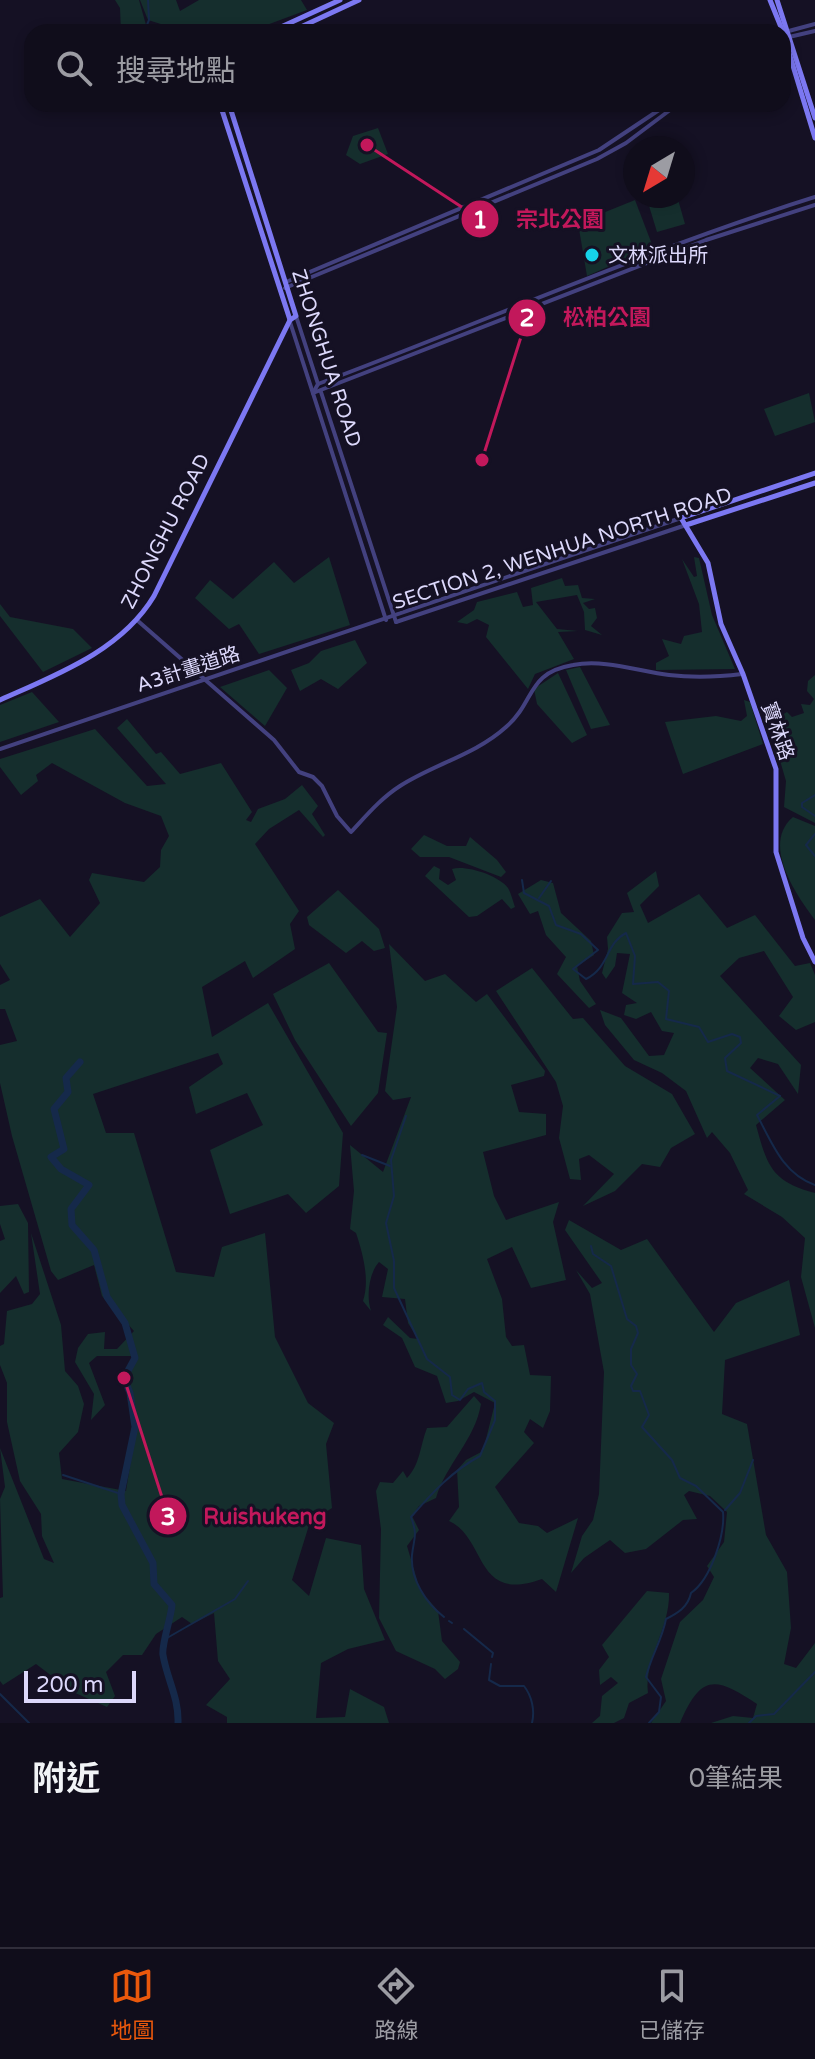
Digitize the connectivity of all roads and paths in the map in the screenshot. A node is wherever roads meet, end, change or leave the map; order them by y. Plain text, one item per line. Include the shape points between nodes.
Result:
1 (340, 0) edge
2 (359, 0) edge
3 (770, 0) edge
4 (777, 0) edge
5 (288, 24) edge
6 (307, 24) edge
7 (781, 24) edge
8 (783, 24) edge
9 (815, 24) edge
10 (815, 31) edge
11 (791, 33) edge
12 (791, 34) edge
13 (791, 49) edge
14 (791, 53) edge
15 (223, 112) edge
16 (232, 112) edge
17 (658, 112) edge
18 (667, 112) edge
19 (815, 118) edge
20 (815, 138) edge
21 (815, 197) edge
22 (815, 205) edge
23 (286, 285) junction
24 (278, 289) junction
25 (293, 318) junction
26 (318, 384) junction
27 (321, 392) junction
28 (313, 393) junction
29 (815, 473) edge
30 (815, 483) edge
31 (681, 518) junction
32 (686, 525) junction
33 (393, 613) junction
34 (386, 620) junction
35 (138, 621) junction
36 (396, 622) junction
37 (743, 674) junction
38 (205, 680) junction
39 (0, 700) edge
40 (0, 749) edge
41 (815, 962) edge

1 - 5 main road
2 - 6 main road
3 - 7 main road
4 - 8 main road
9 - 11 street
10 - 12 street
13 - 19 main road
14 - 20 main road
15 - 24 main road, ZHONGHUA ROAD
16 - 23 main road, ZHONGHUA ROAD
17 - 23 street via 599,150
18 - 23 street via 597,159
21 - 26 street via 703,232
22 - 27 street via 706,240
23 - 24 street
23 - 25 main road, ZHONGHUA ROAD
24 - 25 main road, ZHONGHUA ROAD
25 - 26 street, ZHONGHUA ROAD
25 - 28 street, ZHONGHUA ROAD
25 - 35 main road, ZHONGHU ROAD
26 - 27 street, ZHONGHUA ROAD
26 - 28 street
27 - 28 street
27 - 33 street, ZHONGHUA ROAD
28 - 34 street, ZHONGHUA ROAD
29 - 31 main road, SECTION 2, WENHUA NORTH ROAD
30 - 32 main road, SECTION 2, WENHUA NORTH ROAD
31 - 32 main road, 寶林路
31 - 33 street, SECTION 2, WENHUA NORTH ROAD
32 - 36 street, SECTION 2, WENHUA NORTH ROAD
32 - 37 main road, 寶林路 via 708,563 717,613
33 - 34 street, SECTION 2, WENHUA NORTH ROAD
33 - 36 street, ZHONGHUA ROAD
34 - 36 street, SECTION 2, WENHUA NORTH ROAD
34 - 38 street, A3計畫道路
35 - 38 street
35 - 39 main road, ZHONGHU ROAD via 105,647
37 - 38 street via 672,675 575,664 546,672 526,707 502,731 400,786 351,832 322,786 299,772 274,740
37 - 41 main road, 寶林路 via 776,769 778,860
38 - 40 street, A3計畫道路

